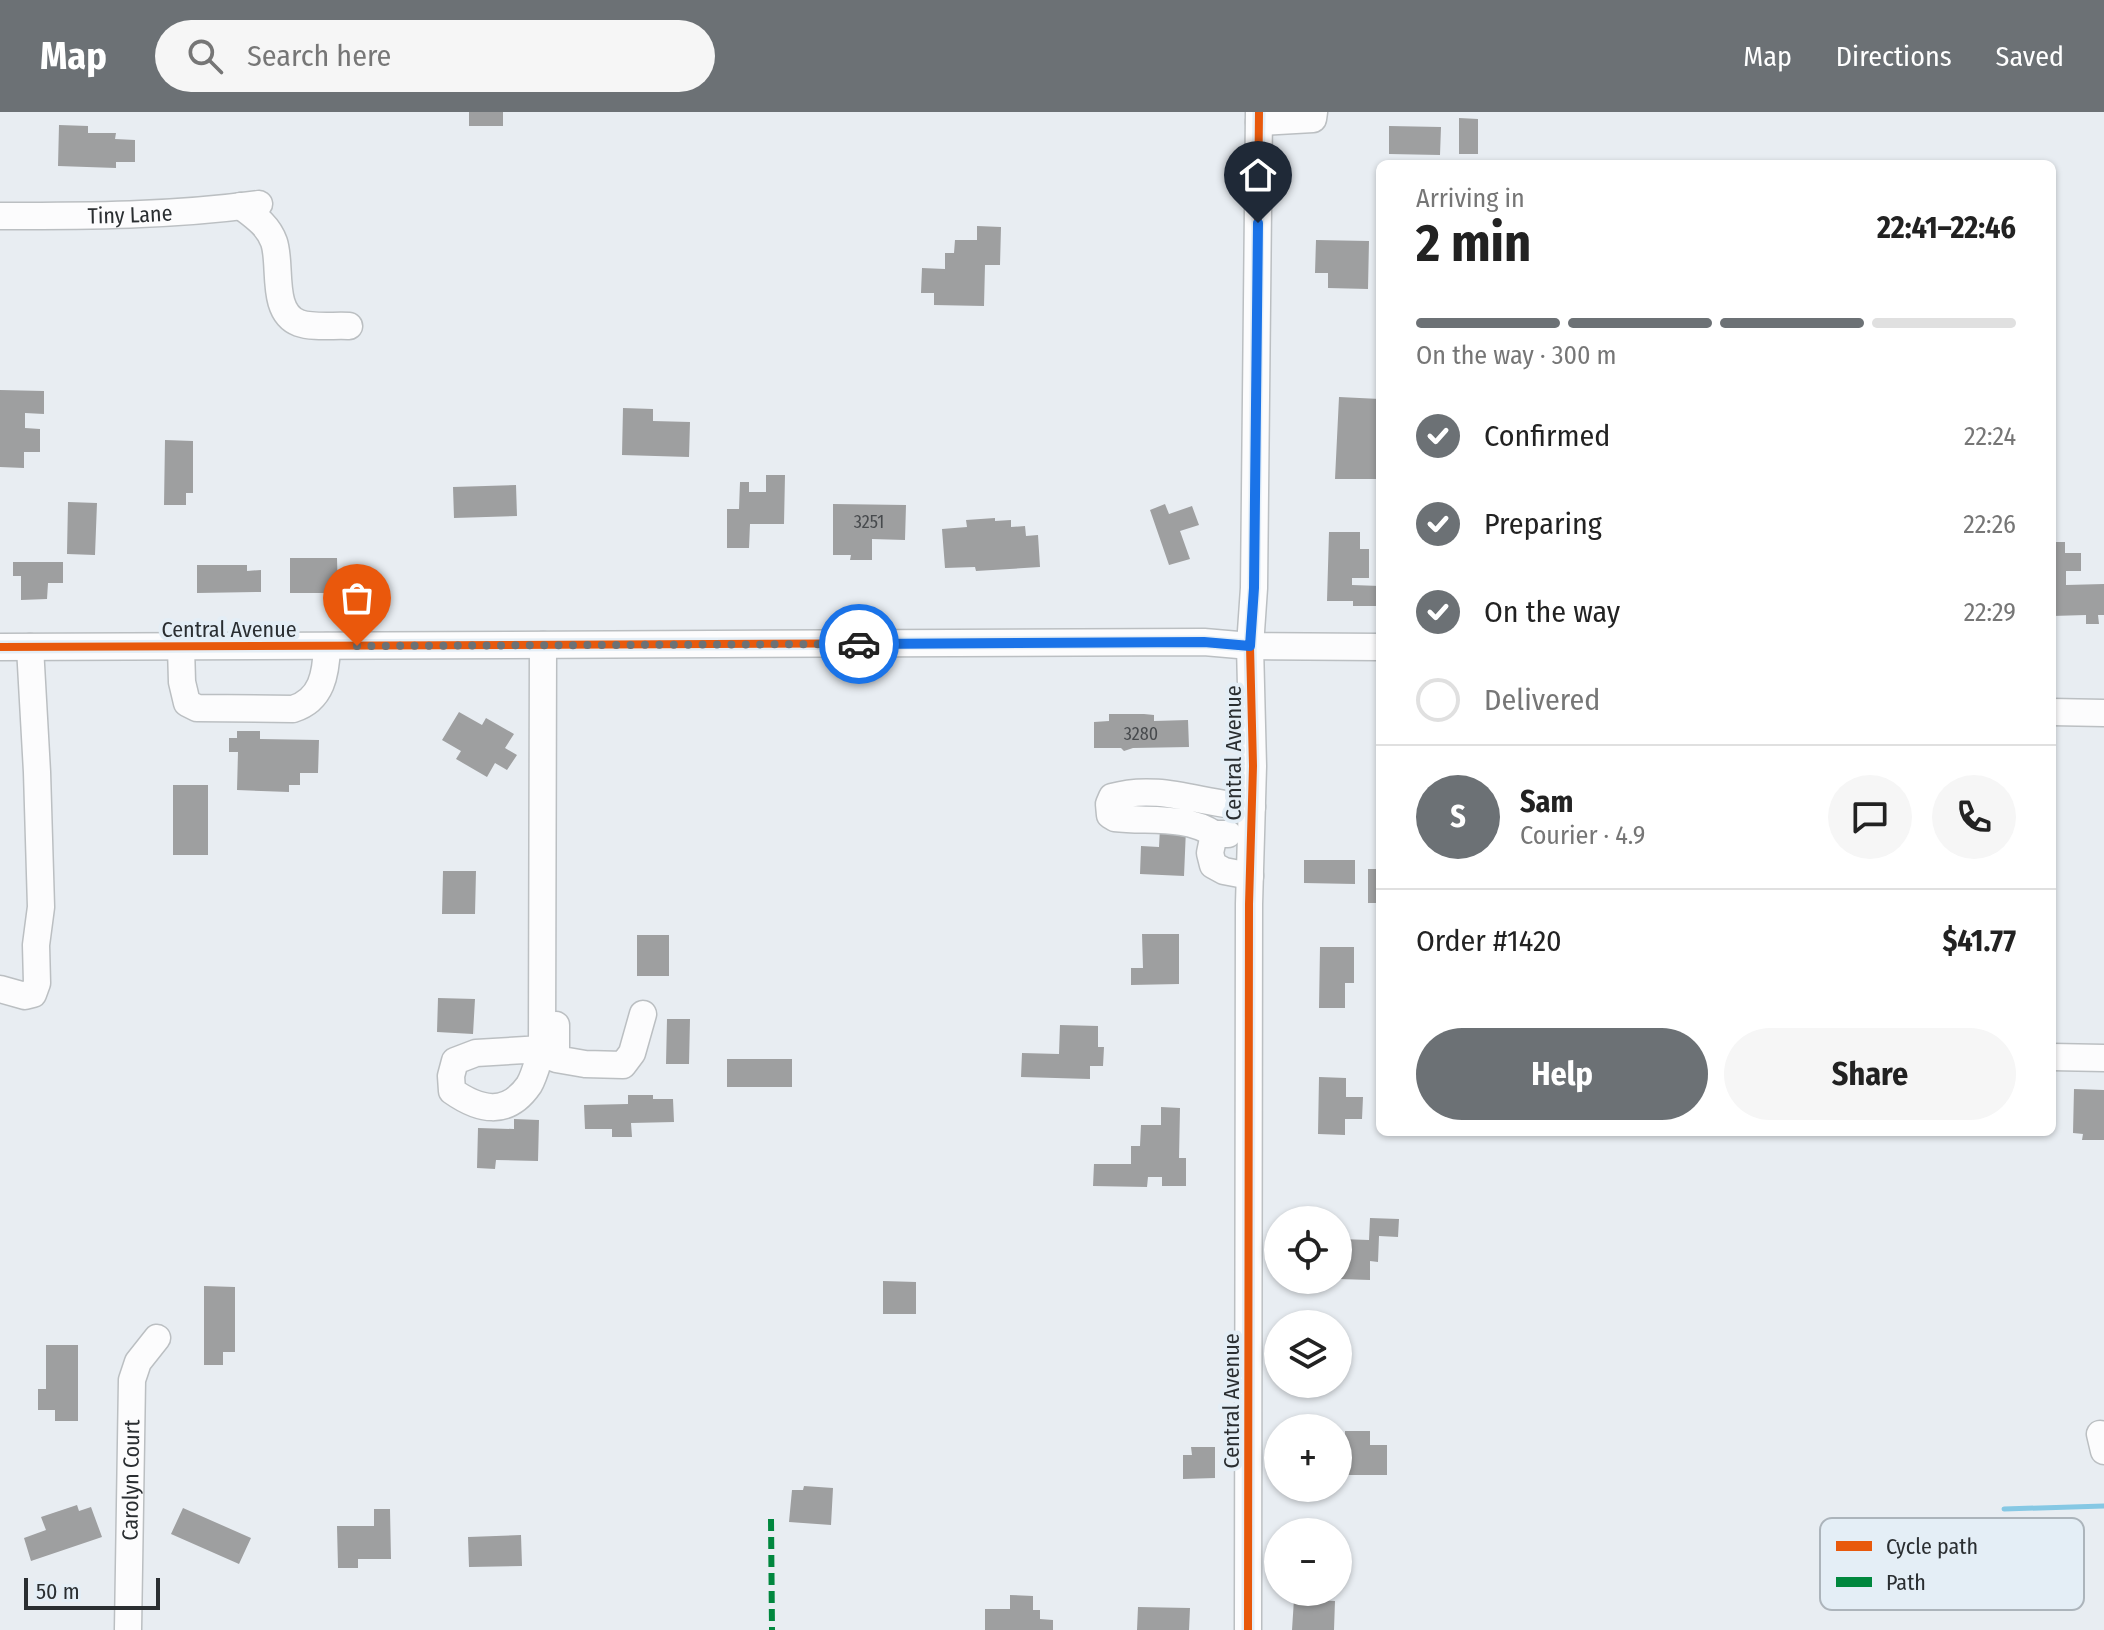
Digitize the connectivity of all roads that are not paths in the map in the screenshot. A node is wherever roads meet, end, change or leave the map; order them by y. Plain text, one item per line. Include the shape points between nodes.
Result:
1 (1314, 112) edge
2 (1259, 117) edge
3 (0, 216) edge
4 (349, 326) dead end
5 (550, 645) junction
6 (327, 646) junction
7 (1250, 646) junction
8 (0, 647) edge
9 (30, 647) junction
10 (181, 647) junction
11 (1376, 647) edge
12 (2056, 712) edge
13 (2104, 713) edge
14 (1252, 807) junction
15 (1214, 834) junction
16 (1251, 834) junction
17 (1250, 876) junction
18 (0, 989) edge
19 (643, 1014) dead end
20 (542, 1049) dead end
21 (2056, 1057) edge
22 (2104, 1058) edge
23 (157, 1338) dead end
24 (128, 1630) edge
25 (1248, 1630) edge

1 - 2 street via 1313,119
2 - 7 street
3 - 4 street, Tiny Lane via 199,213 250,205 275,243 286,312 298,323
5 - 6 street, Central Avenue
5 - 7 street, Central Avenue
5 - 19 street via 556,1059 623,1065
5 - 20 street
6 - 10 street, Central Avenue
6 - 10 street via 316,696 293,709 197,708 187,703
7 - 11 street
7 - 14 street, Central Avenue
8 - 9 street, Central Avenue
9 - 10 street, Central Avenue
9 - 18 street via 41,907 37,983 33,994 25,996
12 - 13 street
14 - 15 street via 1141,791 1112,797 1109,804 1115,818 1188,823
14 - 16 street, Central Avenue
15 - 16 street
15 - 17 street via 1213,865
16 - 17 street, Central Avenue
17 - 25 street, Central Avenue
21 - 22 street
23 - 24 street, Carolyn Court via 138,1362 132,1380

